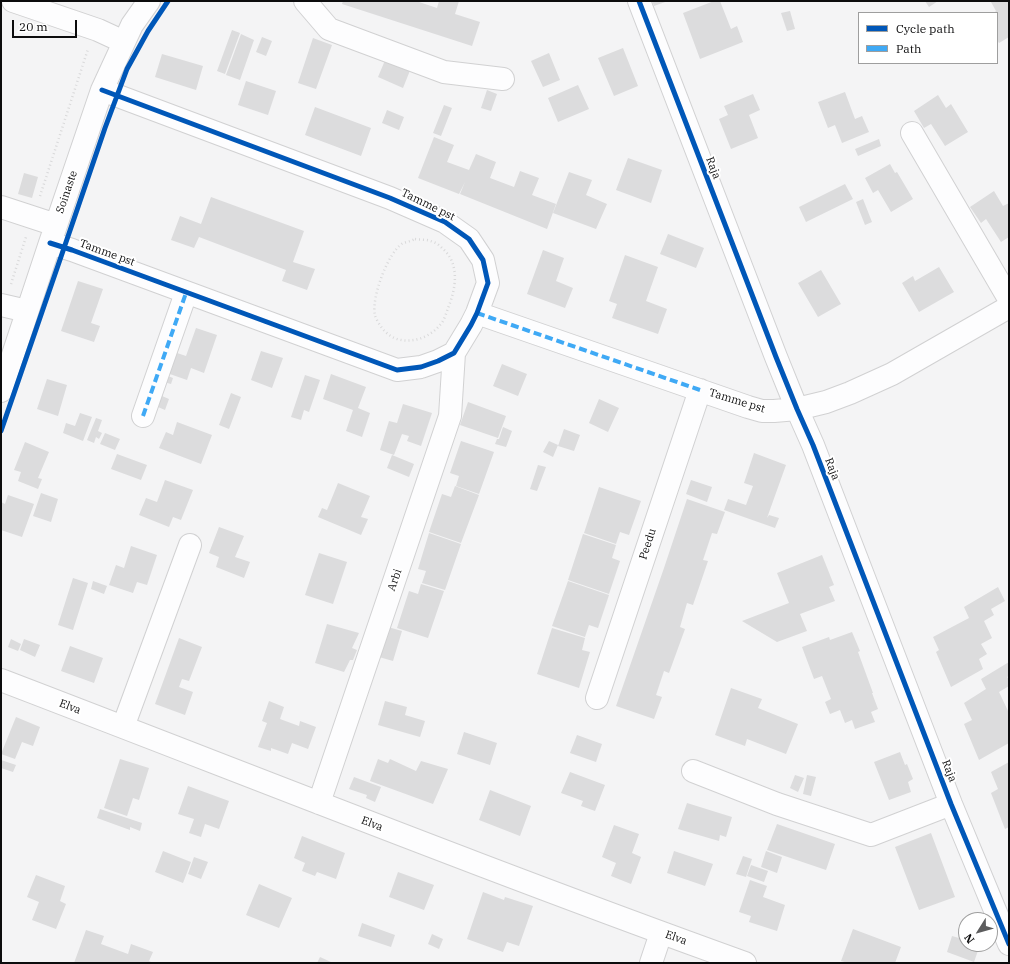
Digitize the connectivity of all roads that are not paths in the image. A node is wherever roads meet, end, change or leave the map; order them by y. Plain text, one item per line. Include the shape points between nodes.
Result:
1 (13, 1) edge
2 (149, 1) edge
3 (305, 1) edge
4 (639, 1) edge
5 (124, 42) junction
6 (503, 79) dead end
7 (102, 90) junction
8 (912, 133) dead end
9 (1, 207) edge
10 (53, 234) junction
11 (186, 293) junction
12 (1009, 299) edge
13 (2, 306) edge
14 (1009, 307) edge
15 (27, 311) junction
16 (478, 313) junction
17 (454, 353) junction
18 (700, 390) junction
19 (1, 391) edge
20 (797, 409) junction
21 (143, 416) dead end
22 (190, 546) dead end
23 (1, 680) edge
24 (597, 698) dead end
25 (123, 727) junction
26 (693, 771) dead end
27 (319, 803) junction
28 (951, 804) junction
29 (661, 933) junction
30 (1009, 944) edge
31 (651, 963) edge
32 (745, 963) edge

1 - 5 street via 98,30
2 - 5 street, Soinaste
3 - 6 street via 329,28 444,72
4 - 20 street, Raja
5 - 7 street, Soinaste
7 - 10 street, Soinaste
7 - 16 street, Tamme pst via 390,198 445,222 469,239 483,260 488,283
8 - 12 street
9 - 10 street, Tamme pst via 32,217
10 - 11 street, Tamme pst via 72,250
10 - 15 street, Soinaste
11 - 17 street, Tamme pst via 397,370 421,368
11 - 21 street
13 - 15 street
14 - 20 street, Tamme pst via 892,374 826,402
15 - 19 street, Soinaste
16 - 17 street, Tamme pst
16 - 18 street, Tamme pst
17 - 27 street, Arbi via 450,416
18 - 20 street, Tamme pst via 762,411
18 - 24 street, Peedu
20 - 28 street, Raja
22 - 25 street
23 - 25 street, Elva
25 - 27 street, Elva
26 - 28 street via 777,804 871,835
27 - 29 street, Elva
28 - 30 street, Raja
29 - 31 street
29 - 32 street, Elva

